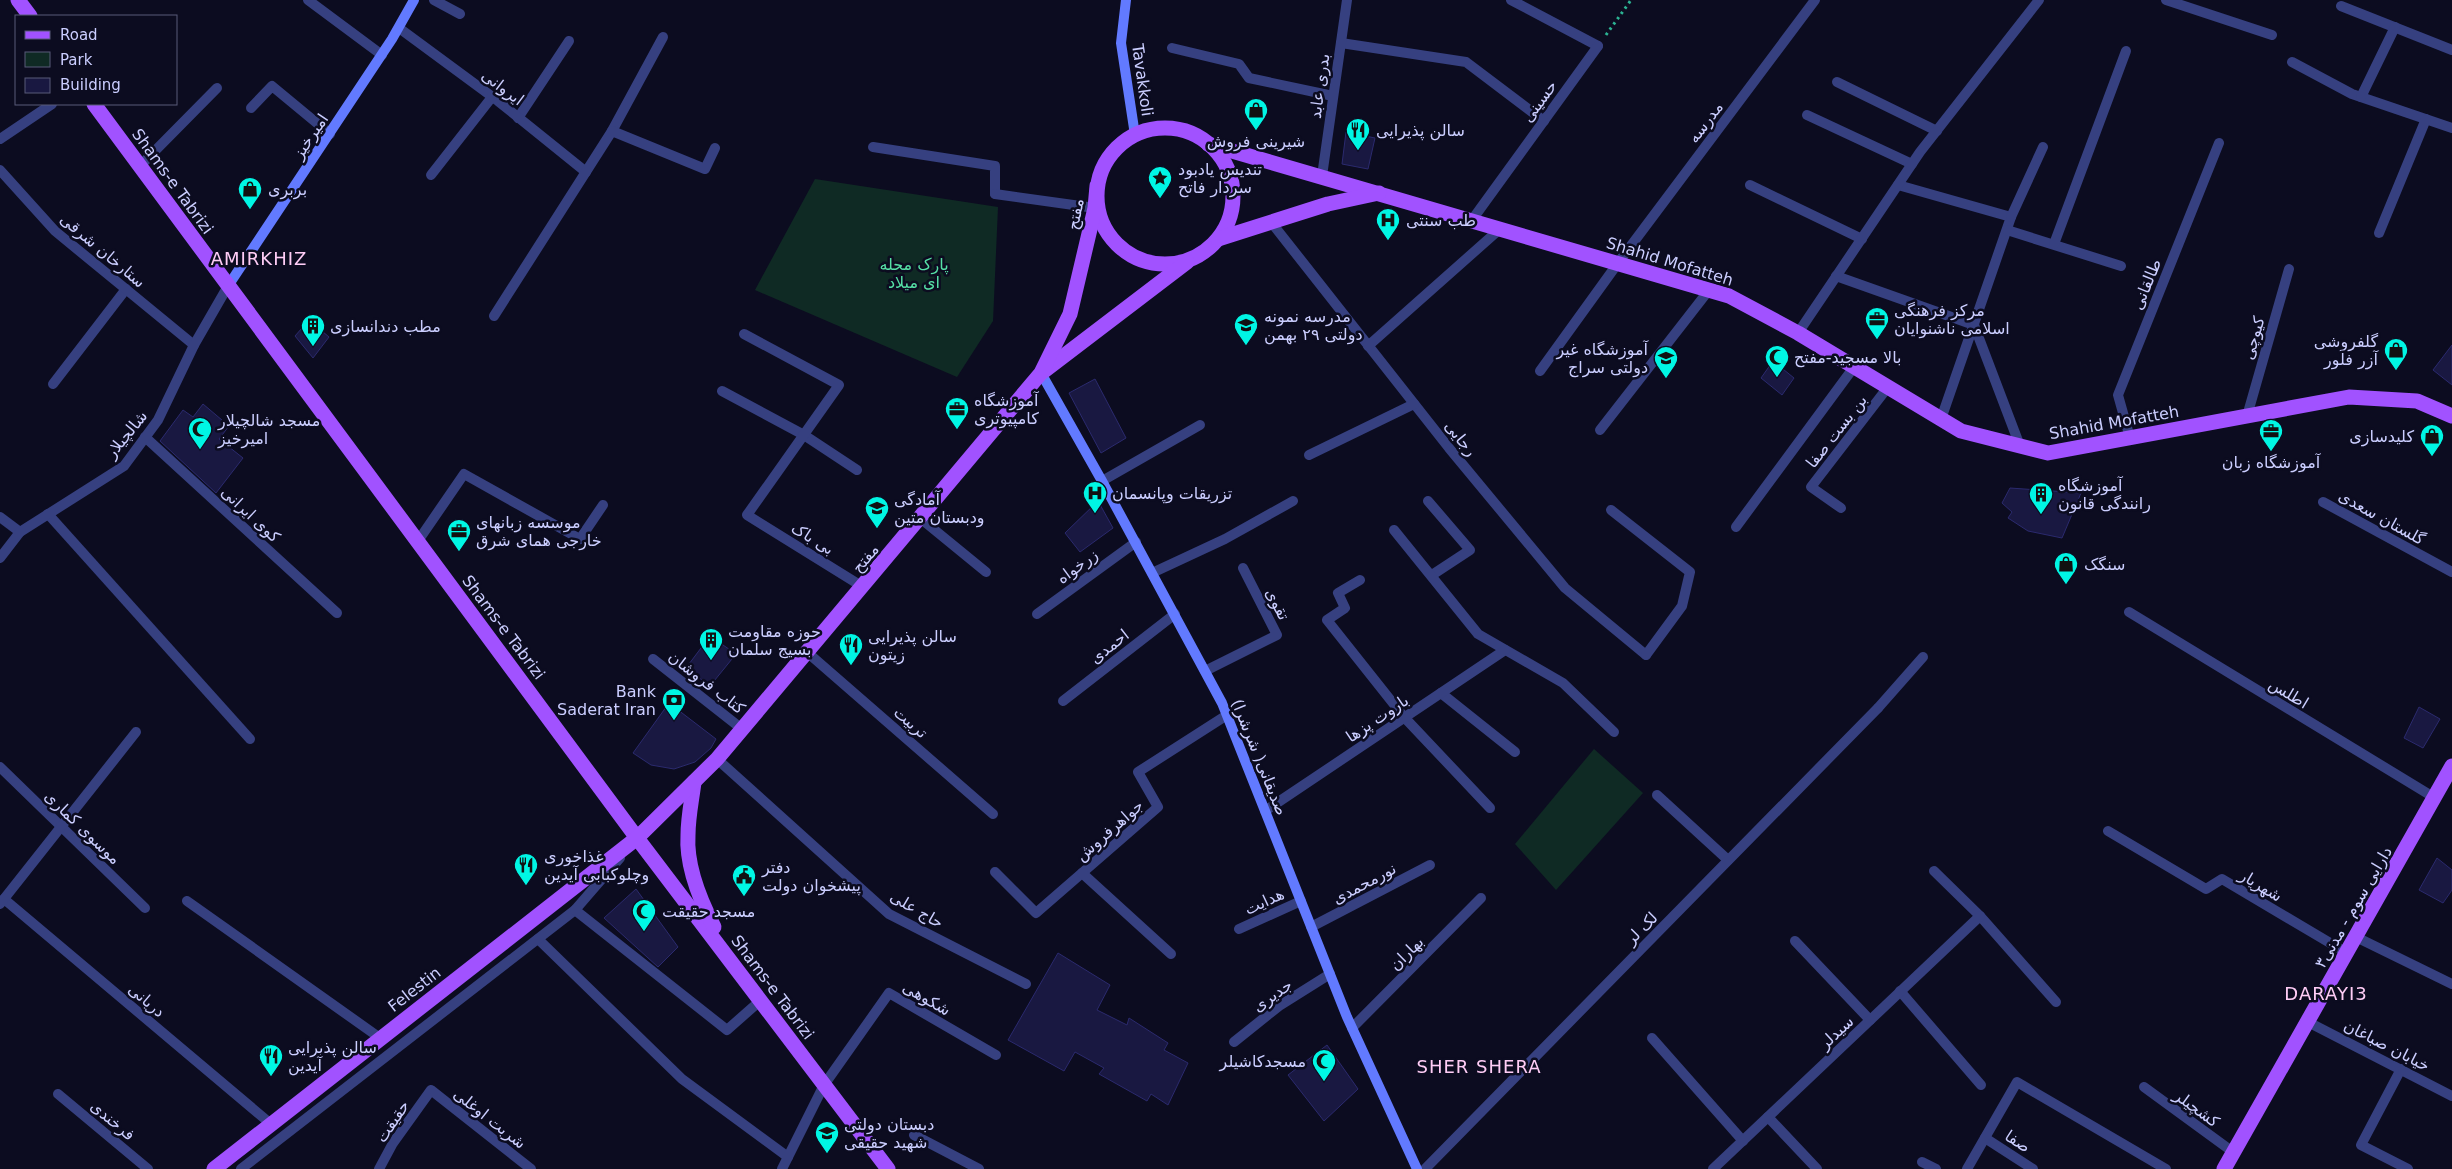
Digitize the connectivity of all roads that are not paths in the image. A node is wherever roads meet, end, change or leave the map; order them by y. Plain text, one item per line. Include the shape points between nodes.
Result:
1 (18, 0) edge
2 (308, 0) edge
3 (414, 0) edge
4 (434, 0) edge
5 (1126, 0) edge
6 (1347, 0) edge
7 (1511, 0) edge
8 (1815, 0) edge
9 (2039, 0) edge
10 (2166, 0) edge
11 (2194, 5) edge
12 (2341, 6) dead end
13 (460, 14) dead end
14 (29, 15) edge
15 (2395, 27) junction
16 (398, 28) junction
17 (2272, 36) dead end
18 (663, 37) dead end
19 (569, 41) dead end
20 (1341, 42) junction
21 (1172, 48) dead end
22 (2452, 50) edge
23 (2126, 51) dead end
24 (382, 55) junction
25 (2292, 62) dead end
26 (1837, 82) dead end
27 (217, 88) dead end
28 (1333, 96) junction
29 (492, 97) junction
30 (2361, 97) junction
31 (51, 105) edge
32 (95, 105) edge
33 (251, 108) dead end
34 (1807, 115) dead end
35 (518, 118) junction
36 (2426, 119) junction
37 (1544, 121) junction
38 (2452, 128) edge
39 (612, 131) junction
40 (1937, 131) junction
41 (330, 134) junction
42 (1135, 134) junction
43 (0, 139) edge
44 (2219, 143) dead end
45 (1208, 144) junction
46 (873, 147) dead end
47 (2043, 147) dead end
48 (715, 148) dead end
49 (1912, 164) junction
50 (140, 166) junction
51 (0, 170) edge
52 (586, 172) junction
53 (431, 175) dead end
54 (1322, 176) junction
55 (1750, 185) dead end
56 (1898, 185) junction
57 (1097, 186) junction
58 (1380, 193) junction
59 (1095, 208) junction
60 (2011, 217) junction
61 (1472, 220) junction
62 (1272, 222) junction
63 (1501, 228) junction
64 (2007, 230) junction
65 (2379, 233) dead end
66 (1218, 239) junction
67 (1862, 239) junction
68 (2054, 244) junction
69 (1190, 260) junction
70 (1618, 263) junction
71 (2121, 266) dead end
72 (2289, 269) dead end
73 (1836, 276) junction
74 (228, 286) junction
75 (126, 289) junction
76 (1709, 290) junction
77 (494, 316) dead end
78 (1974, 325) junction
79 (1798, 333) junction
80 (744, 334) dead end
81 (194, 345) junction
82 (1368, 346) junction
83 (1854, 367) junction
84 (1540, 371) dead end
85 (1041, 374) junction
86 (53, 384) dead end
87 (1888, 387) junction
88 (722, 391) dead end
89 (1414, 404) junction
90 (2247, 416) junction
91 (2452, 416) edge
92 (1941, 419) junction
93 (1200, 425) dead end
94 (1600, 430) dead end
95 (804, 435) junction
96 (145, 436) junction
97 (2130, 438) junction
98 (2020, 446) junction
99 (1309, 455) dead end
100 (857, 470) dead end
101 (1102, 480) junction
102 (1428, 500) dead end
103 (1293, 501) dead end
104 (2323, 502) dead end
105 (603, 505) dead end
106 (1841, 508) dead end
107 (1612, 510) dead end
108 (48, 514) junction
109 (0, 517) edge
110 (920, 518) junction
111 (1736, 527) dead end
112 (1394, 530) dead end
113 (20, 532) junction
114 (418, 542) junction
115 (1136, 542) junction
116 (0, 558) edge
117 (1243, 568) dead end
118 (986, 572) dead end
119 (2452, 572) edge
120 (1152, 573) junction
121 (1432, 575) junction
122 (1360, 580) dead end
123 (863, 587) junction
124 (2128, 612) dead end
125 (337, 613) dead end
126 (1037, 614) dead end
127 (1175, 614) junction
128 (1505, 650) junction
129 (808, 652) junction
130 (1922, 657) dead end
131 (653, 659) dead end
132 (1205, 671) junction
133 (1441, 693) junction
134 (1063, 702) dead end
135 (1227, 715) junction
136 (1404, 717) junction
137 (742, 729) junction
138 (136, 732) dead end
139 (1614, 732) dead end
140 (250, 739) dead end
141 (1515, 752) dead end
142 (717, 759) junction
143 (2452, 766) edge
144 (0, 767) edge
145 (694, 782) junction
146 (2448, 784) edge
147 (1657, 795) dead end
148 (2435, 798) junction
149 (1490, 808) dead end
150 (1266, 811) junction
151 (993, 814) dead end
152 (61, 826) junction
153 (2108, 831) dead end
154 (637, 838) junction
155 (1728, 860) junction
156 (1430, 865) dead end
157 (994, 872) dead end
158 (1934, 872) dead end
159 (1082, 873) junction
160 (1481, 898) dead end
161 (2, 901) edge
162 (187, 901) dead end
163 (1301, 901) junction
164 (145, 908) dead end
165 (575, 910) junction
166 (1980, 916) junction
167 (1312, 927) junction
168 (1239, 929) dead end
169 (2356, 936) junction
170 (538, 939) junction
171 (1795, 941) dead end
172 (2347, 953) junction
173 (1171, 954) dead end
174 (732, 961) junction
175 (1330, 974) junction
176 (1026, 984) dead end
177 (2452, 984) edge
178 (1900, 991) junction
179 (761, 1000) junction
180 (2056, 1002) dead end
181 (1870, 1020) junction
182 (2308, 1022) junction
183 (1352, 1028) junction
184 (380, 1038) junction
185 (1652, 1038) dead end
186 (1234, 1042) dead end
187 (996, 1055) dead end
188 (2401, 1069) junction
189 (824, 1084) junction
190 (1981, 1085) dead end
191 (2144, 1087) dead end
192 (431, 1090) joint
193 (58, 1094) dead end
194 (2452, 1096) edge
195 (1768, 1117) junction
196 (270, 1124) junction
197 (914, 1135) dead end
198 (1985, 1138) junction
199 (1743, 1141) junction
200 (2233, 1152) junction
201 (788, 1157) junction
202 (1922, 1162) dead end
203 (148, 1169) edge
204 (214, 1169) edge
205 (241, 1169) edge
206 (379, 1169) edge
207 (531, 1169) edge
208 (782, 1169) edge
209 (888, 1169) edge
210 (979, 1169) edge
211 (1417, 1169) edge
212 (1425, 1169) edge
213 (1713, 1169) edge
214 (1817, 1169) edge
215 (1936, 1169) edge
216 (1967, 1169) edge
217 (2034, 1169) edge
218 (2166, 1169) edge
219 (2224, 1169) edge
220 (2408, 1169) edge

1 - 14 main road
2 - 24 street
3 - 16 street, امیرخیز
4 - 13 street
5 - 42 street, Tavakkoli via 1121,43
6 - 20 street, بدری عابد
7 - 37 street, حسینی via 1598,46
8 - 70 street, مدرسه
9 - 40 street
10 - 11 street
11 - 17 street
12 - 15 street
15 - 22 street
15 - 30 street
16 - 24 street, امیرخیز
16 - 29 street, ایروانی
18 - 39 street
19 - 35 street
20 - 28 street, بدری عابد
20 - 37 street via 1466,62
21 - 28 street via 1239,64 1249,78
23 - 68 street
24 - 41 street, امیرخیز
25 - 30 street
26 - 40 street
27 - 50 street
28 - 54 street, بدری عابد
29 - 35 street, ایروانی
29 - 53 street
30 - 36 street
31 - 43 street
32 - 50 main road, Shams-e Tabrizi
33 - 41 street via 272,86
34 - 49 street
35 - 52 street, ایروانی
36 - 38 street
36 - 65 street
37 - 61 street, حسینی
39 - 48 street via 705,169
39 - 52 street
40 - 49 street
41 - 74 street, امیرخیز
42 - 45 main road via 1173,129 1192,134
42 - 57 main road via 1117,147 1104,165
44 - 97 street, طالقانی via 2118,396
45 - 54 main road, Shahid Mofatteh
45 - 66 main road via 1225,166 1233,200 1229,221
46 - 59 street via 995,166 995,194
47 - 60 street
49 - 56 street
50 - 74 main road, Shams-e Tabrizi
51 - 75 street, ستارخان شرقی via 55,231
52 - 77 street
54 - 58 main road, Shahid Mofatteh
55 - 67 street
56 - 60 street
56 - 67 street
57 - 59 main road, مفتح
57 - 69 main road via 1098,210 1107,232 1122,250 1143,261 1167,264
58 - 61 main road, Shahid Mofatteh
58 - 62 main road via 1328,204
59 - 85 main road, مفتح via 1070,314
60 - 64 street
61 - 63 main road, Shahid Mofatteh
62 - 66 main road
62 - 82 street, رجایی
63 - 70 main road, Shahid Mofatteh
63 - 82 street
64 - 68 street
64 - 78 street
66 - 69 main road
67 - 73 street
68 - 71 street
69 - 85 main road
70 - 76 main road, Shahid Mofatteh
70 - 84 street, مدرسه
72 - 90 street, کیوچی
73 - 78 street
73 - 79 street
74 - 81 street, شالچیلار
74 - 114 main road, Shams-e Tabrizi
75 - 81 street, ستارخان شرقی
75 - 86 street
76 - 79 main road, Shahid Mofatteh via 1729,296
76 - 94 street
78 - 92 street
78 - 98 street
79 - 83 main road, Shahid Mofatteh
80 - 95 street via 839,385
81 - 96 street, شالچیلار via 158,420
82 - 89 street, رجایی
83 - 87 main road, Shahid Mofatteh
83 - 111 street
85 - 101 street, (شرشرا )صدیقانی
85 - 110 main road, مفتح
87 - 92 main road, Shahid Mofatteh
87 - 106 street, بن بست صفا via 1811,487
88 - 95 street
89 - 99 street
89 - 107 street, رجایی via 1565,588 1646,655 1682,606 1690,572
90 - 91 main road, Shahid Mofatteh via 2349,397 2418,401
90 - 97 main road, Shahid Mofatteh
92 - 98 main road, Shahid Mofatteh via 1961,431
93 - 101 street
95 - 100 street
95 - 123 street, بی باک via 748,515
96 - 108 street, شالچیلار via 124,466
96 - 125 street, کوی ایرانی
97 - 98 main road, Shahid Mofatteh via 2048,453
101 - 115 street, (شرشرا )صدیقانی
102 - 121 street via 1470,550
103 - 120 street via 1225,540
104 - 119 street, گلستان سعدی
105 - 114 street via 580,539 464,474
108 - 113 street, شالچیلار
108 - 140 street
109 - 113 street
110 - 118 street
110 - 123 main road, مفتح
112 - 121 street
113 - 116 street, شالچیلار
114 - 154 main road, Shams-e Tabrizi
115 - 120 street, (شرشرا )صدیقانی
115 - 126 street, زرخواه
117 - 132 street, تقوی via 1277,636
120 - 127 street, (شرشرا )صدیقانی
121 - 128 street via 1478,634
122 - 136 street via 1338,593 1345,608 1327,620
123 - 129 main road, مفتح
124 - 148 street, اطلس
127 - 132 street, (شرشرا )صدیقانی
127 - 134 street, احمدی
128 - 133 street, باروت پزها
128 - 139 street via 1563,683
129 - 137 main road, مفتح
129 - 151 street, تربیت
130 - 155 street, لک لر via 1878,708
131 - 137 street, کتاب فروشان
132 - 135 street, (شرشرا )صدیقانی
133 - 136 street, باروت پزها
133 - 141 street
135 - 150 street, (شرشرا )صدیقانی
135 - 159 street, جواهرفروش via 1138,772 1158,807
136 - 149 street
136 - 150 street, باروت پزها
137 - 142 main road, مفتح
138 - 152 street
142 - 145 main road, مفتح
142 - 176 street, حاج علی via 890,914
143 - 146 main road, دارایی سوم - مدنی۳
144 - 152 street, موسوی کماری
145 - 154 main road, مفتح
145 - 174 main road via 688,836 692,869 707,914
146 - 148 main road, دارایی سوم - مدنی۳
147 - 155 street
148 - 169 main road, دارایی سوم - مدنی۳
150 - 163 street, (شرشرا )صدیقانی
152 - 161 street
152 - 164 street, موسوی کماری
153 - 172 street, شهریار via 2206,889 2222,879
154 - 165 street
154 - 174 main road, Shams-e Tabrizi
154 - 184 main road, Felestin
155 - 212 street, لک لر
156 - 167 street, نورمحمدی
157 - 159 street, جواهرفروش via 1036,913
158 - 166 street
159 - 173 street
160 - 183 street, بهاران
161 - 196 street, دریانی
162 - 184 street
163 - 167 street, (شرشرا )صدیقانی
163 - 168 street, هدایت
165 - 170 street
165 - 179 street via 726,1030
166 - 178 street, سیدلر
166 - 180 street
167 - 175 street, (شرشرا )صدیقانی
169 - 172 main road, دارایی سوم - مدنی۳
169 - 177 street
170 - 201 street via 682,1079
170 - 205 street
171 - 181 street
172 - 182 main road, دارایی سوم - مدنی۳
174 - 179 main road, Shams-e Tabrizi
175 - 183 street, (شرشرا )صدیقانی
175 - 186 street, جدیری via 1279,1006
178 - 181 street, سیدلر
178 - 190 street
179 - 189 main road, Shams-e Tabrizi
181 - 195 street, سیدلر
182 - 188 street, خیابان صباغان
182 - 200 main road, دارایی سوم - مدنی۳
183 - 211 street, (شرشرا )صدیقانی
184 - 196 main road, Felestin
185 - 199 street
187 - 189 street, شکوهی via 889,993
188 - 194 street, خیابان صباغان
188 - 220 street via 2361,1145
189 - 201 street
189 - 209 main road, Shams-e Tabrizi
191 - 200 street, کشچیلر
192 - 206 street, حقیقت via 393,1142
192 - 207 street, شربت اوغلی
193 - 203 street, فرخندی
195 - 199 street, سیدلر
195 - 214 street
196 - 204 main road, Felestin
197 - 210 street
198 - 216 street
198 - 217 street, صفا
198 - 218 street via 2017,1082
199 - 213 street, سیدلر
200 - 219 main road, دارایی سوم - مدنی۳
201 - 208 street
202 - 215 street

